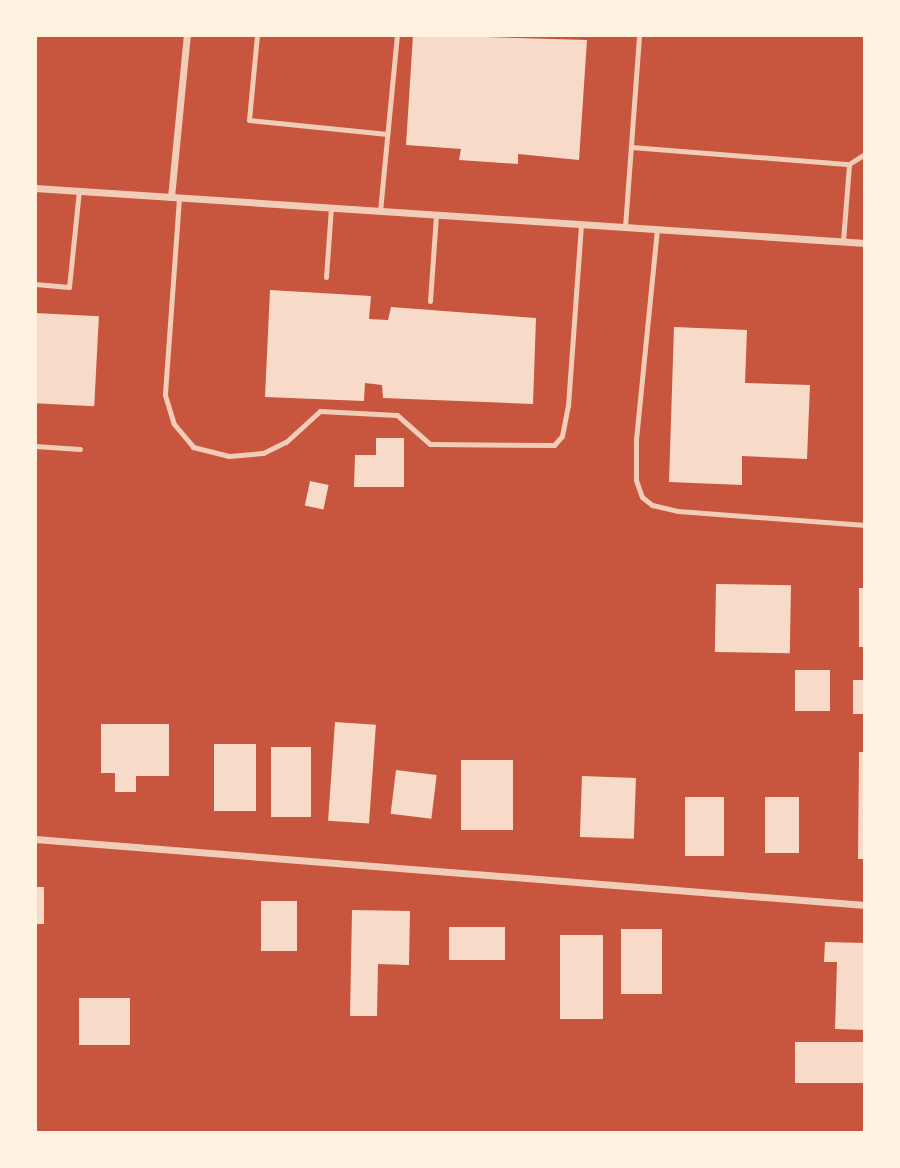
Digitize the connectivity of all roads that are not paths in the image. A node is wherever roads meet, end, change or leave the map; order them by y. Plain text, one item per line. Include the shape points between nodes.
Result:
1 (187, 35) edge
2 (257, 35) edge
3 (397, 35) edge
4 (639, 35) edge
5 (387, 134) junction
6 (631, 147) junction
7 (865, 154) edge
8 (849, 164) junction
9 (35, 188) edge
10 (79, 191) junction
11 (175, 197) junction
12 (331, 208) junction
13 (380, 211) junction
14 (436, 215) junction
15 (580, 224) junction
16 (625, 227) junction
17 (657, 229) junction
18 (843, 241) junction
19 (865, 243) edge
20 (326, 277) dead end
21 (35, 284) edge
22 (430, 301) dead end
23 (35, 446) edge
24 (80, 449) dead end
25 (865, 525) edge
26 (35, 839) edge
27 (865, 905) edge

1 - 11 street
2 - 5 lane via 249,120
3 - 5 lane
4 - 6 lane
5 - 13 lane
6 - 8 lane
6 - 16 lane
7 - 8 lane
8 - 18 lane
9 - 10 street
10 - 11 street
10 - 21 lane via 69,287
11 - 12 street
11 - 15 lane via 165,395 174,424 193,447 229,456 264,453 286,442 320,411 397,415 430,444 554,445 562,436 568,406
12 - 13 street
12 - 20 lane
13 - 14 street
14 - 15 street
14 - 22 lane
15 - 16 street
16 - 17 street
17 - 18 street
17 - 25 lane via 636,440 636,480 642,497 652,505 678,511
18 - 19 street
23 - 24 lane
26 - 27 street

